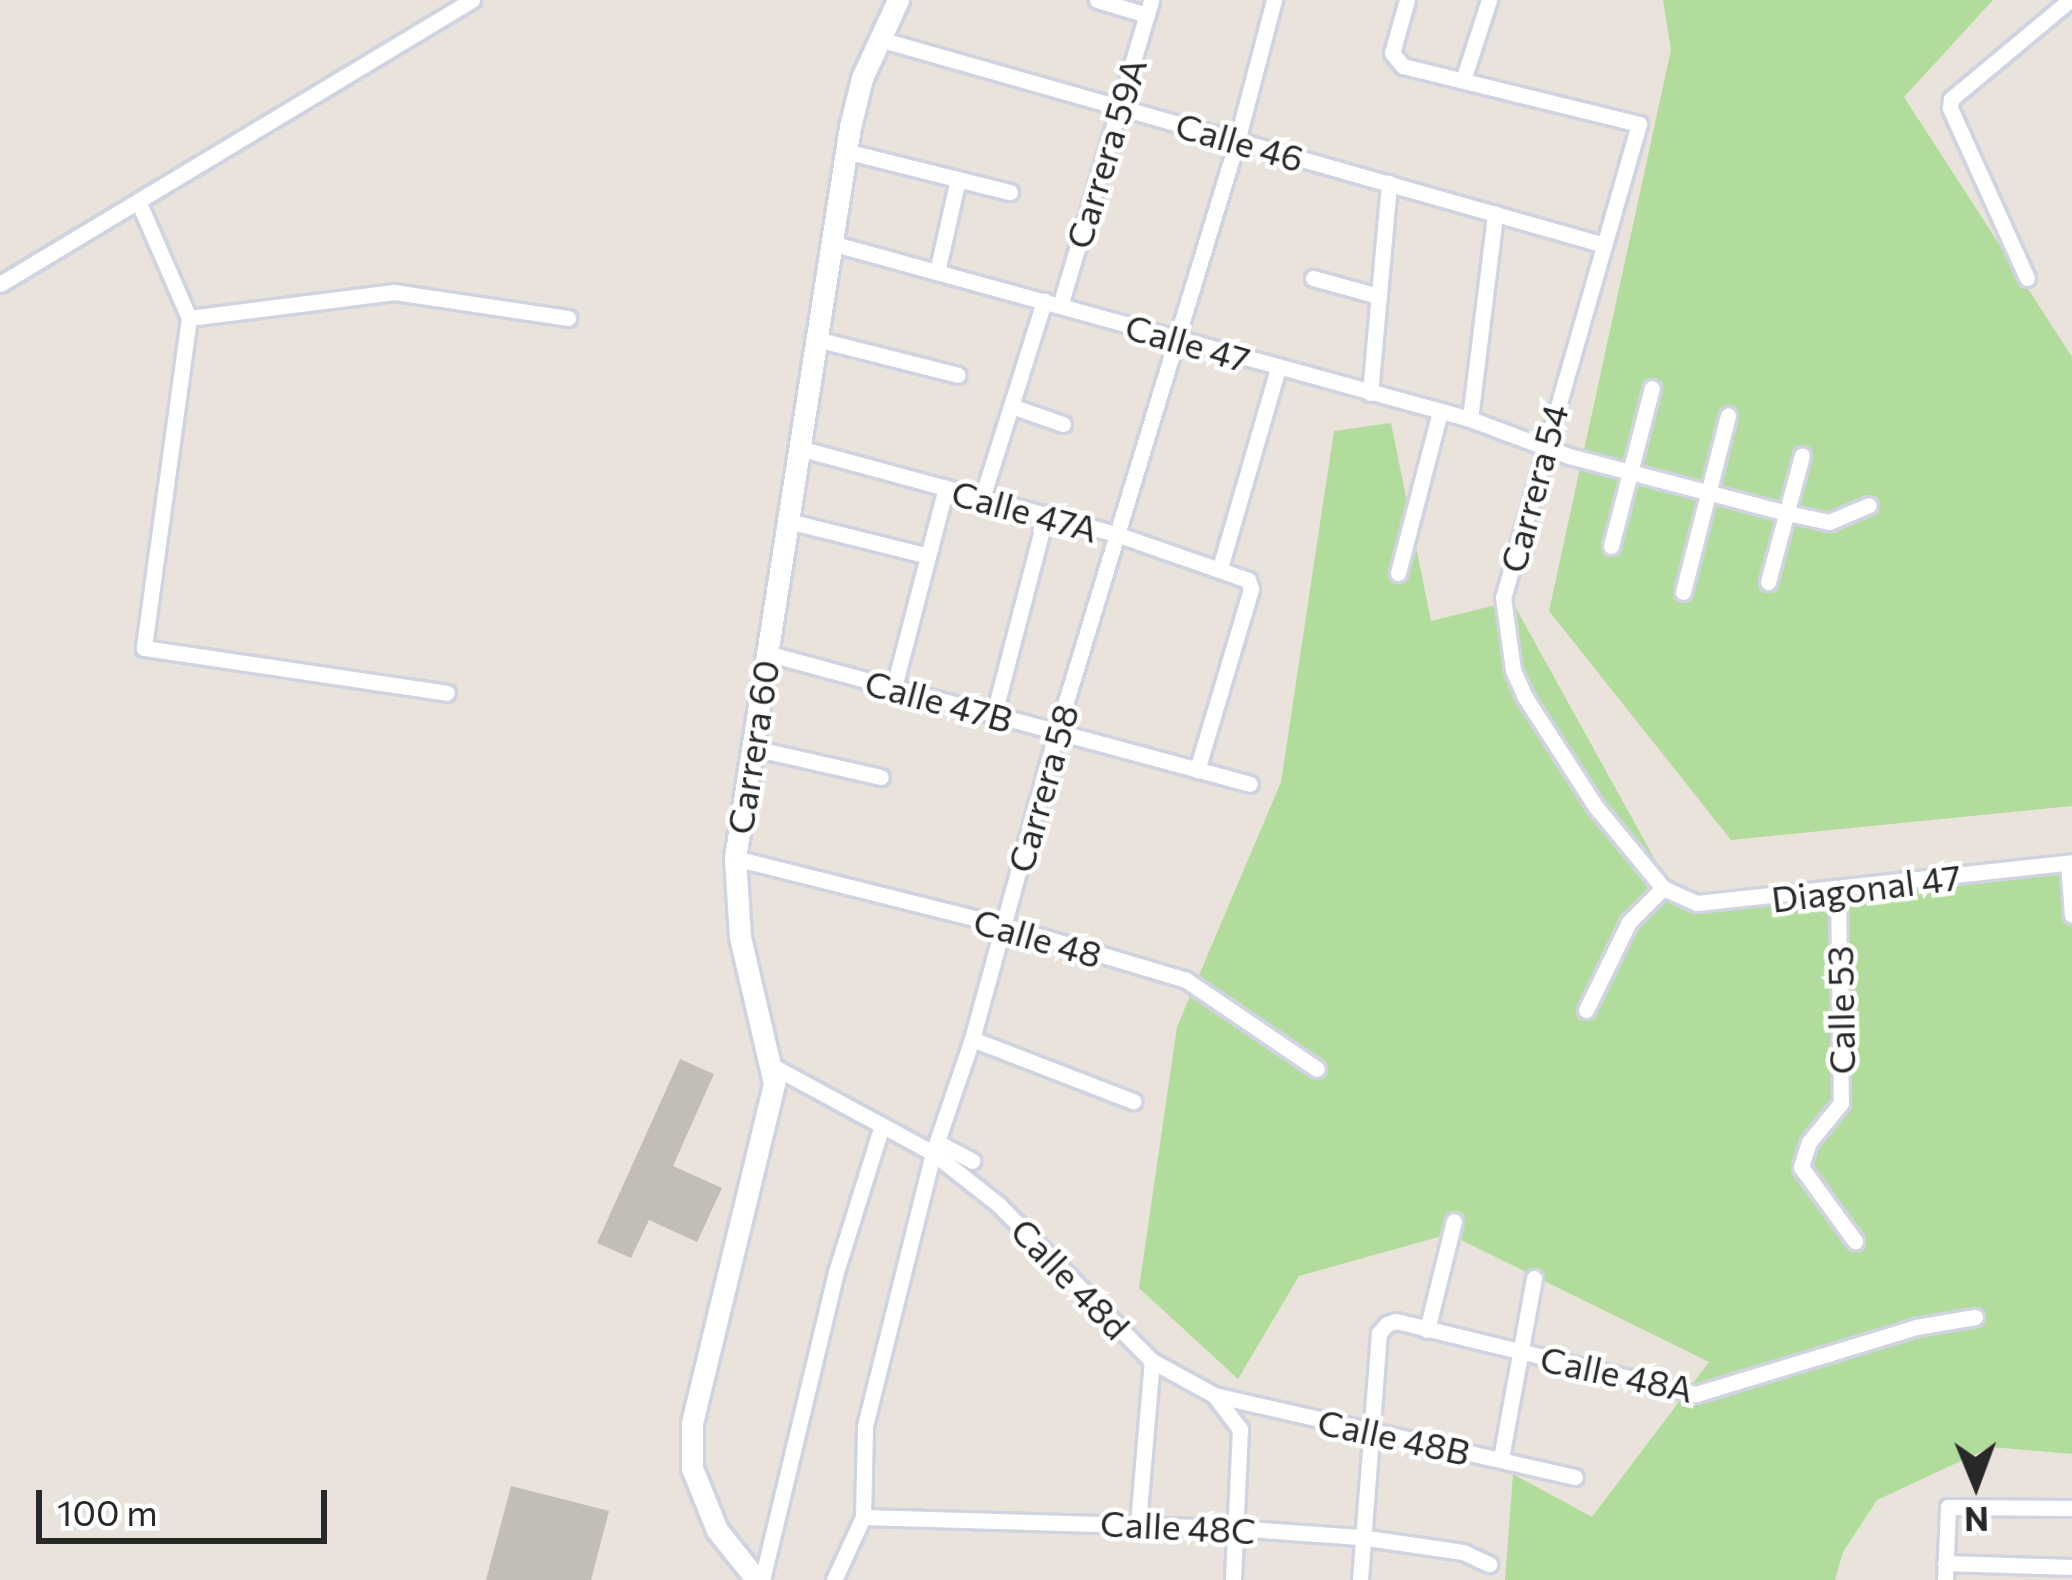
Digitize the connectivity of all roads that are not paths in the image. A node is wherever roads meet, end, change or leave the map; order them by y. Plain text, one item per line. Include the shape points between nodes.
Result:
1 (472, 0) edge
2 (898, 0) edge
3 (1097, 0) edge
4 (1274, 0) edge
5 (1407, 0) edge
6 (1489, 0) edge
7 (2069, 0) edge
8 (1149, 8) edge
9 (879, 39) junction
10 (1464, 77) junction
11 (1119, 106) junction
12 (1237, 141) junction
13 (845, 151) junction
14 (958, 179) junction
15 (1388, 183) junction
16 (1010, 191) dead end
17 (139, 203) junction
18 (1495, 214) junction
19 (831, 242) junction
20 (1601, 244) junction
21 (937, 272) junction
22 (1313, 278) dead end
23 (2027, 278) dead end
24 (0, 284) edge
25 (1378, 296) junction
26 (1052, 304) junction
27 (189, 318) junction
28 (568, 318) dead end
29 (1173, 338) junction
30 (816, 339) junction
31 (1278, 369) junction
32 (958, 375) dead end
33 (1652, 388) dead end
34 (1370, 393) junction
35 (1011, 406) junction
36 (1440, 412) junction
37 (1728, 416) dead end
38 (1470, 419) junction
39 (1063, 424) dead end
40 (1543, 446) junction
41 (800, 448) junction
42 (1802, 455) dead end
43 (1631, 472) junction
44 (946, 488) junction
45 (1707, 493) junction
46 (982, 498) junction
47 (1869, 505) dead end
48 (1046, 514) junction
49 (1786, 514) junction
50 (788, 520) junction
51 (1119, 536) junction
52 (1611, 546) dead end
53 (928, 556) junction
54 (1220, 568) junction
55 (1398, 573) dead end
56 (1768, 582) dead end
57 (1683, 592) dead end
58 (766, 653) junction
59 (894, 687) junction
60 (447, 693) dead end
61 (994, 714) junction
62 (1057, 731) junction
63 (753, 748) junction
64 (1197, 770) junction
65 (881, 777) dead end
66 (1250, 784) dead end
67 (734, 858) junction
68 (2070, 862) edge
69 (1663, 888) junction
70 (1838, 891) junction
71 (2072, 915) edge
72 (1002, 925) junction
73 (1586, 1010) dead end
74 (972, 1039) junction
75 (774, 1067) junction
76 (1317, 1069) dead end
77 (1133, 1102) dead end
78 (882, 1125) junction
79 (935, 1148) junction
80 (972, 1161) dead end
81 (1454, 1221) dead end
82 (1855, 1241) dead end
83 (1534, 1278) dead end
84 (1975, 1317) dead end
85 (1427, 1330) junction
86 (1517, 1352) junction
87 (1152, 1361) junction
88 (1214, 1395) junction
89 (1371, 1435) junction
90 (1501, 1458) junction
91 (1575, 1477) dead end
92 (2072, 1508) edge
93 (862, 1517) junction
94 (1138, 1523) junction
95 (1234, 1528) junction
96 (1360, 1538) junction
97 (1489, 1564) dead end
98 (2072, 1567) edge
99 (1945, 1572) edge
100 (760, 1580) edge
101 (834, 1580) edge
102 (1233, 1580) edge
103 (1360, 1580) edge

1 - 17 street
2 - 9 street, Carrera 60
3 - 8 street
4 - 12 street, Carrera 58
5 - 10 street via 1392,53 1402,66
6 - 10 street
7 - 23 street via 1951,100
8 - 11 street, Carrera 59A
9 - 11 street, Calle 46
9 - 13 street, Carrera 60
10 - 20 street, Carrera 54 via 1639,124
11 - 12 street, Calle 46
11 - 26 street, Carrera 59A
12 - 15 street, Calle 46
12 - 29 street, Carrera 58
13 - 14 street
13 - 19 street, Carrera 60
14 - 16 street
14 - 21 street
15 - 18 street, Calle 46
15 - 25 street
17 - 24 street
17 - 27 street
18 - 20 street, Calle 46
18 - 38 street
19 - 21 street, Calle 47
19 - 30 street, Carrera 60
20 - 40 street, Carrera 54
21 - 26 street, Calle 47
22 - 25 street
25 - 34 street
26 - 29 street, Calle 47
26 - 35 street, Carrera 59A
27 - 28 street via 394,292
27 - 60 street via 143,647
29 - 31 street, Calle 47
29 - 51 street, Carrera 58
30 - 32 street
30 - 41 street, Carrera 60
31 - 34 street, Calle 47
31 - 54 street
33 - 43 street
34 - 36 street, Calle 47
35 - 39 street
35 - 46 street, Carrera 59A
36 - 38 street, Calle 47
36 - 55 street
37 - 45 street
38 - 40 street, Calle 47
40 - 43 street, Calle 47
40 - 69 street, Carrera 54 via 1503,597 1513,670 1596,807
41 - 44 street, Calle 47A
41 - 50 street, Carrera 60
42 - 49 street
43 - 45 street, Calle 47
43 - 52 street
44 - 46 street, Calle 47A
44 - 53 street
45 - 49 street, Calle 47
45 - 57 street
46 - 48 street, Calle 47A
47 - 49 street, Calle 47 via 1829,522
48 - 51 street, Calle 47A
48 - 61 street
49 - 56 street
50 - 53 street
50 - 58 street, Carrera 60
51 - 54 street, Calle 47A
51 - 62 street, Carrera 58
53 - 59 street
54 - 64 street, Calle 47A via 1248,580 1251,590
58 - 59 street, Calle 47B
58 - 63 street, Carrera 60
59 - 61 street, Calle 47B
61 - 62 street, Calle 47B
62 - 64 street, Calle 47B
62 - 72 street, Carrera 58
63 - 65 street
63 - 67 street, Carrera 60
64 - 66 street, Calle 47B
67 - 72 street, Calle 48
67 - 75 street, Carrera 60 via 740,938
68 - 70 street, Diagonal 47
68 - 71 street
69 - 70 street, Diagonal 47 via 1719,903
69 - 73 street via 1629,922
70 - 82 street, Calle 53 via 1841,1103 1801,1167
72 - 74 street, Carrera 58
72 - 76 street, Calle 48 via 1186,980
74 - 77 street
74 - 79 street, Carrera 58
75 - 78 street
75 - 100 street, Carrera 60 via 692,1423 698,1494
78 - 79 street
78 - 100 street via 836,1272
79 - 80 street
79 - 87 street, Calle 48d
79 - 93 street, Carrera 58 via 865,1426
81 - 85 street
83 - 86 street
84 - 86 street, Calle 48A via 1916,1327 1696,1394
85 - 86 street, Calle 48A
85 - 89 street, Calle 48A via 1396,1321 1379,1333
86 - 90 street
87 - 88 street, Calle 48d
87 - 94 street
88 - 89 street, Calle 48B
88 - 95 street via 1240,1429
89 - 90 street, Calle 48B
89 - 96 street
90 - 91 street, Calle 48B
92 - 99 street via 1948,1508
93 - 94 street, Calle 48C
93 - 101 street, Carrera 58
94 - 95 street, Calle 48C
95 - 96 street, Calle 48C
95 - 102 street
96 - 97 street, Calle 48C via 1463,1552
96 - 103 street
98 - 99 street

